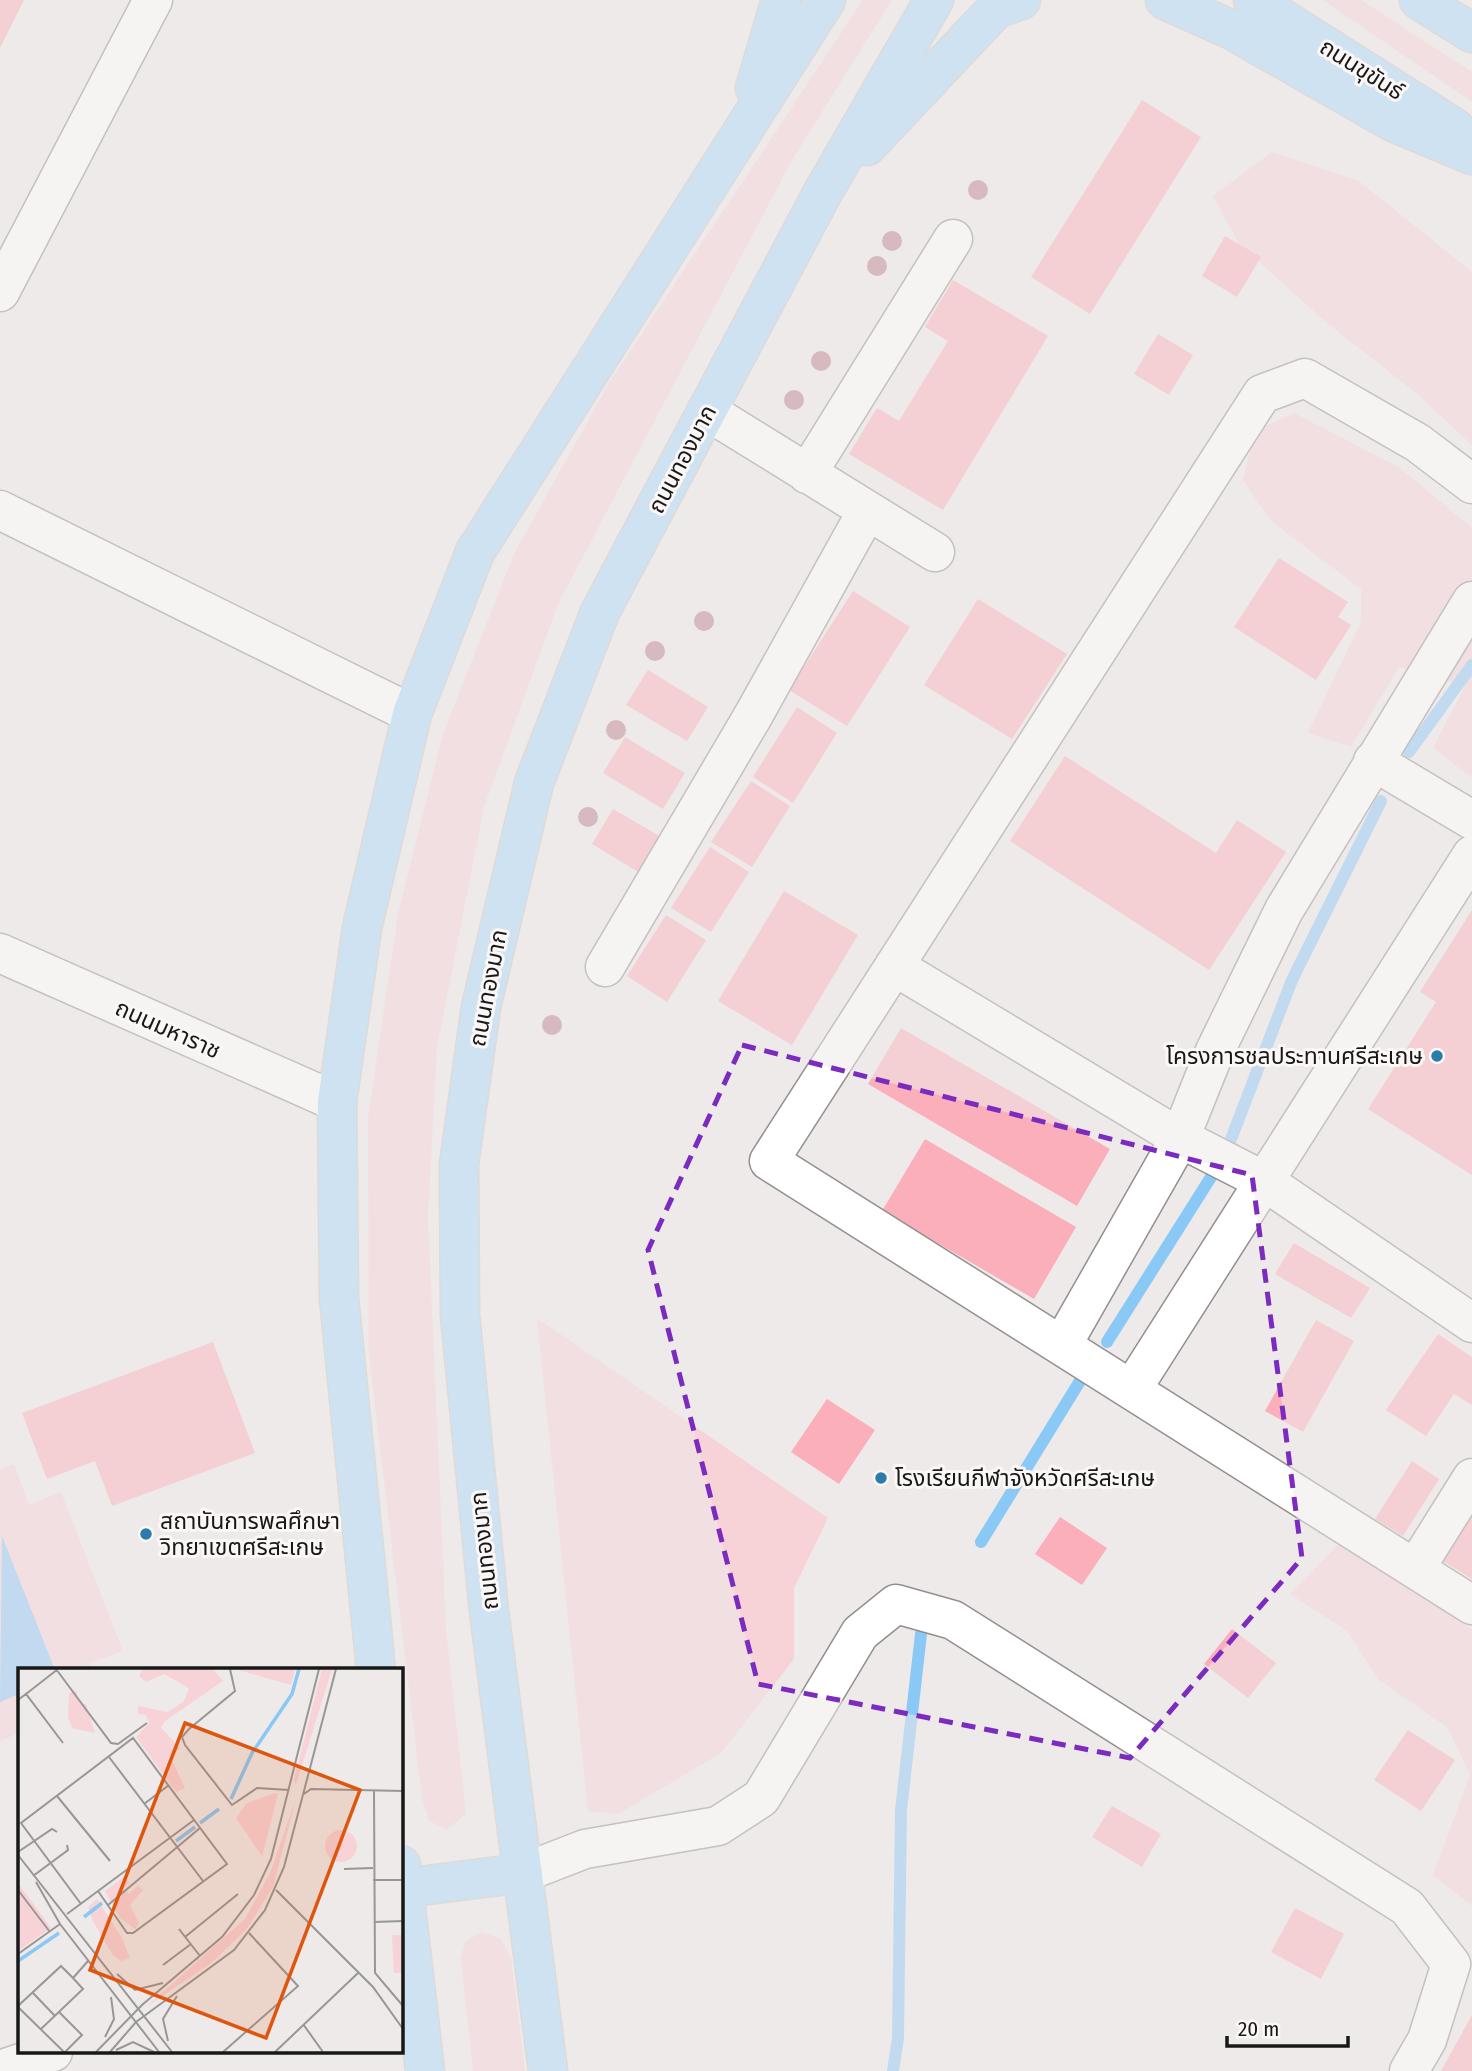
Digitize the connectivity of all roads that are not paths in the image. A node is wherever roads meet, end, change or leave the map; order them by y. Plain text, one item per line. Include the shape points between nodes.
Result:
1 (153, 0) edge
2 (780, 0) edge
3 (826, 0) edge
4 (934, 0) edge
5 (1021, 0) edge
6 (1165, 0) edge
7 (1253, 0) edge
8 (1419, 0) edge
9 (1472, 33) edge
10 (744, 127) junction
11 (1472, 139) edge
12 (1472, 155) edge
13 (823, 192) junction
14 (953, 239) dead end
15 (0, 292) edge
16 (707, 411) junction
17 (807, 474) junction
18 (1472, 484) edge
19 (0, 510) edge
20 (867, 511) junction
21 (935, 552) dead end
22 (1472, 601) edge
23 (412, 715) junction
24 (1373, 761) junction
25 (1472, 820) edge
26 (1472, 855) edge
27 (0, 953) edge
28 (894, 966) junction
29 (606, 967) dead end
30 (337, 1102) junction
31 (1180, 1138) junction
32 (1264, 1181) junction
33 (1472, 1322) edge
34 (1062, 1345) junction
35 (1132, 1389) junction
36 (1472, 1478) edge
37 (1415, 1569) junction
38 (1472, 1605) edge
39 (376, 1668) edge
40 (523, 1873) junction
41 (402, 1881) edge
42 (46, 2054) edge
43 (0, 2070) edge
44 (425, 2071) edge
45 (548, 2071) edge
46 (1409, 2071) edge

1 - 15 street
2 - 10 main road
3 - 10 main road
4 - 13 main road, ถนนทองมาก
5 - 13 main road via 996,9
6 - 12 main road via 1232,30 1393,122
7 - 11 main road, ถนนขุขันธ์
8 - 9 main road
10 - 23 main road via 475,552
13 - 16 main road, ถนนทองมาก
14 - 17 street
16 - 17 street
16 - 40 main road, ถนนทองมาก via 600,612 534,783 481,1007 459,1164 460,1315 489,1611
17 - 20 street
18 - 28 street via 1418,443 1305,378 1262,394
19 - 23 street
20 - 21 street
20 - 29 street
22 - 24 street
23 - 30 main road via 362,928
24 - 25 street
24 - 31 street via 1284,910 1215,1051
26 - 32 street
27 - 30 street, ถนนมหาราช
28 - 31 street
28 - 34 street via 769,1161
30 - 39 main road via 339,1298
31 - 32 street
31 - 34 street
32 - 33 street
32 - 35 street
34 - 35 street
35 - 37 street
36 - 37 street
37 - 38 street
40 - 41 main road
40 - 45 main road, ถนนทองมาก
40 - 46 street via 585,1849 718,1826 761,1798 860,1633 896,1604 953,1620 1408,1907 1451,1964 1427,2040
41 - 44 main road
42 - 43 street

